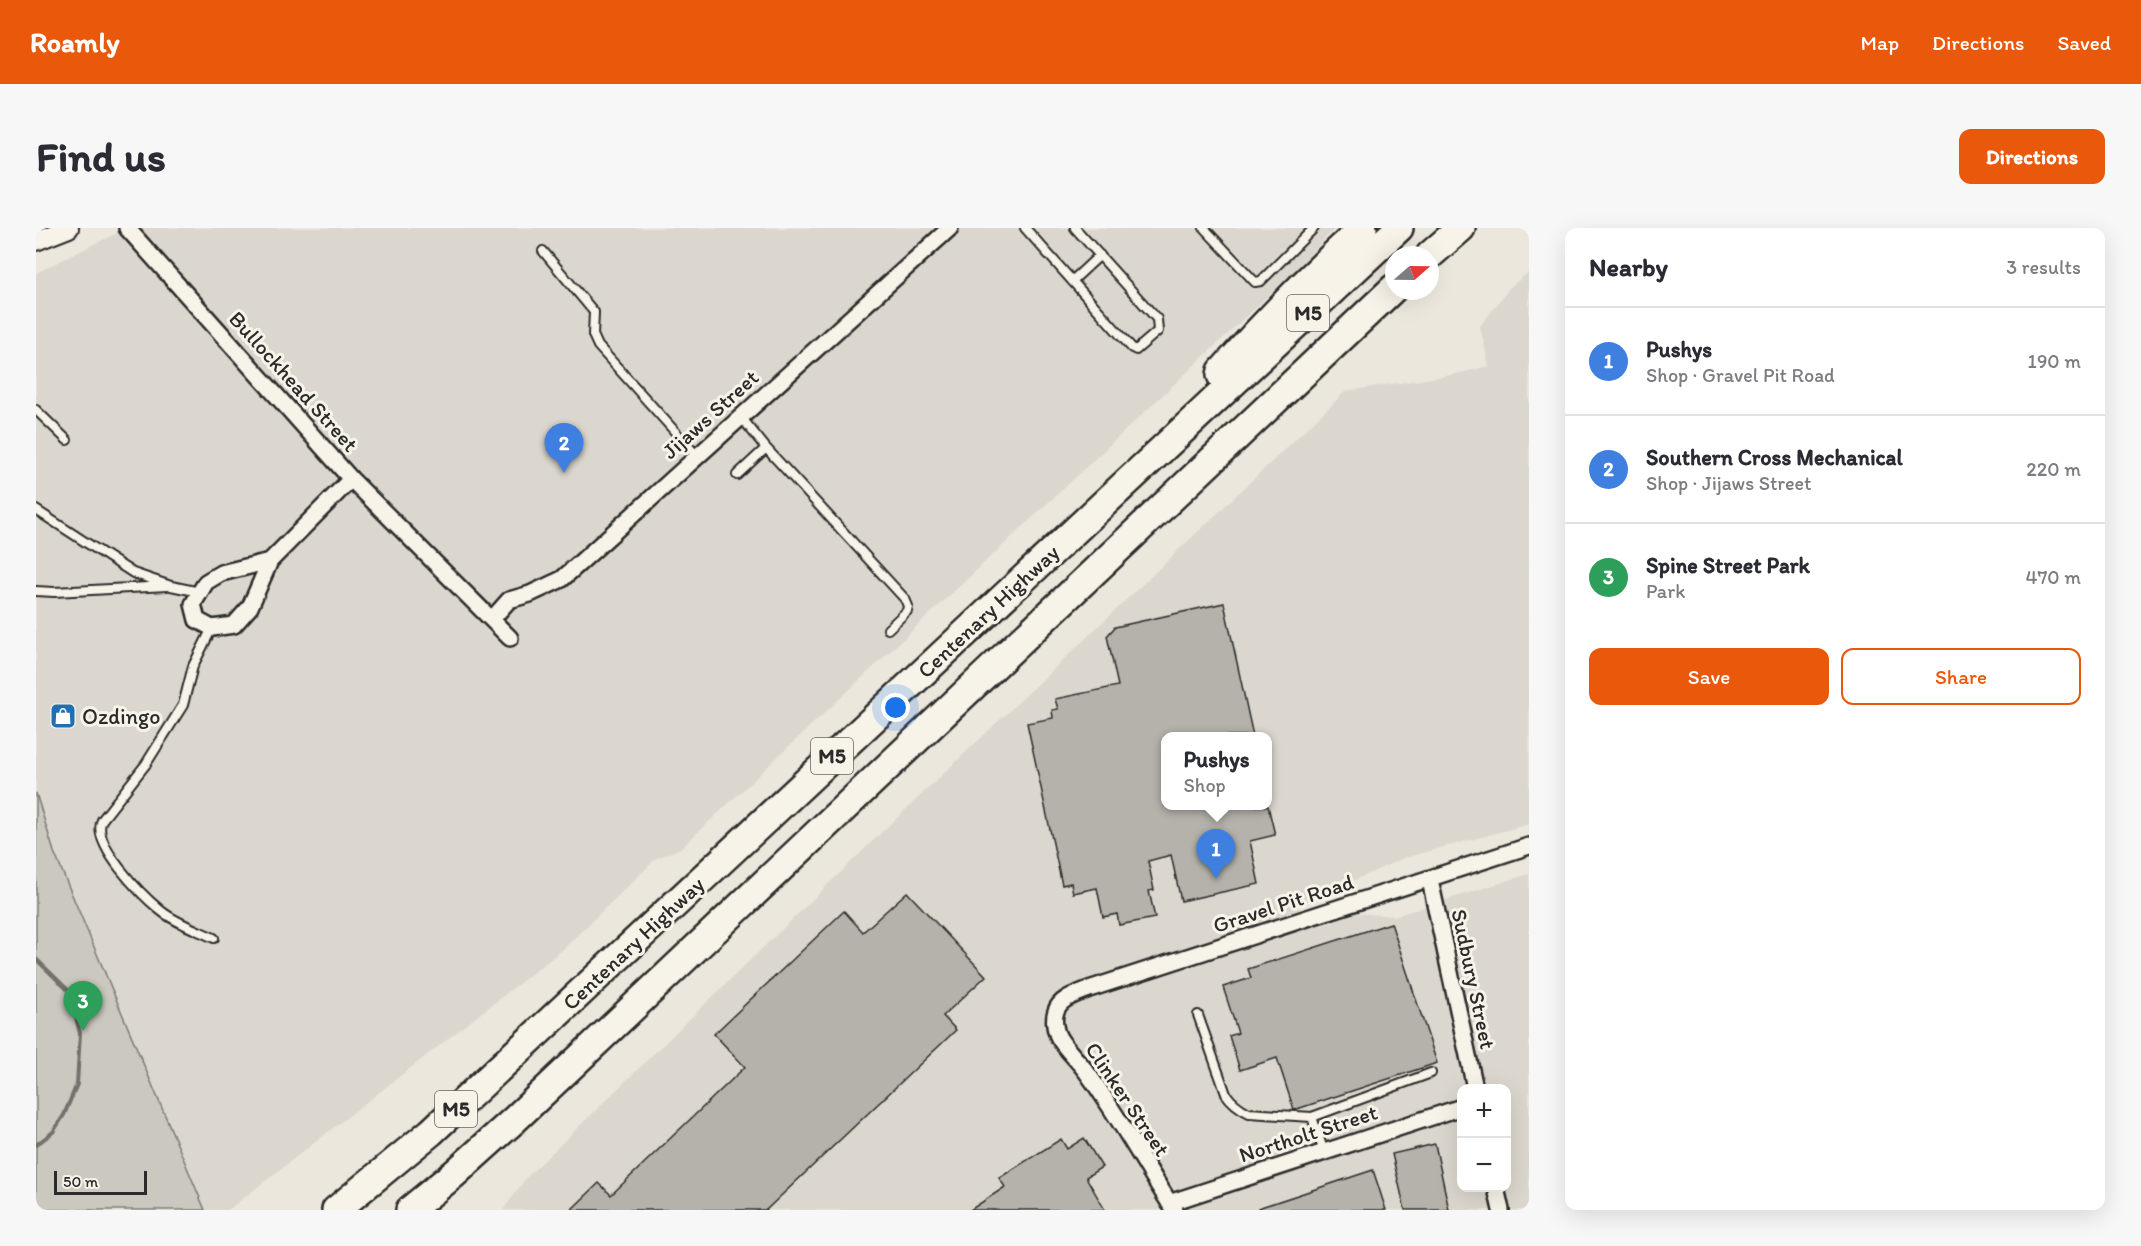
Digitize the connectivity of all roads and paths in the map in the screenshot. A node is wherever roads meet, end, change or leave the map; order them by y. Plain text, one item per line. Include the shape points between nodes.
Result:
1 (69, 228) edge
2 (127, 228) edge
3 (950, 228) edge
4 (1025, 228) edge
5 (1075, 228) edge
6 (1204, 228) edge
7 (1314, 228) edge
8 (1362, 228) edge
9 (1399, 228) edge
10 (1461, 228) edge
11 (36, 241) edge
12 (1439, 247) edge
13 (543, 252) dead end
14 (1100, 255) junction
15 (1072, 281) junction
16 (1385, 297) edge
17 (1216, 397) junction
18 (36, 410) edge
19 (741, 417) junction
20 (67, 440) dead end
21 (766, 448) junction
22 (697, 456) junction
23 (737, 475) dead end
24 (351, 478) junction
25 (36, 510) edge
26 (270, 561) junction
27 (171, 586) junction
28 (36, 591) edge
29 (200, 592) junction
30 (492, 619) junction
31 (212, 628) junction
32 (888, 629) dead end
33 (510, 638) dead end
34 (1529, 846) edge
35 (1430, 879) junction
36 (213, 938) dead end
37 (1056, 1010) joint
38 (1198, 1016) dead end
39 (1431, 1073) dead end
40 (1473, 1084) edge
41 (1457, 1108) edge
42 (1312, 1117) junction
43 (1324, 1152) junction
44 (1497, 1192) edge
45 (1171, 1206) edge
46 (336, 1210) edge
47 (410, 1210) edge
48 (1502, 1210) edge

1 - 11 street
2 - 24 street, Bullockhead Street
3 - 19 street, Jijaws Street
4 - 15 lane
5 - 14 lane
6 - 7 lane via 1255,282
8 - 17 highway via 1290,297 1222,371
9 - 17 highway, Centenary Highway / M5
10 - 12 highway
13 - 22 lane via 594,312 592,335 598,346
14 - 15 lane
14 - 15 lane via 1157,319 1158,331 1140,348 1132,348
16 - 47 highway, Centenary Highway / M5 via 522,1113
17 - 46 highway, Centenary Highway / M5 via 431,1132
18 - 20 lane
19 - 21 lane
19 - 22 street, Jijaws Street
21 - 23 lane
21 - 32 lane via 904,599 907,610
22 - 30 street, Jijaws Street via 562,579 509,600
24 - 26 street
24 - 30 street, Bullockhead Street
25 - 27 lane via 133,573
26 - 29 street via 221,573 206,582
26 - 31 street via 250,607 234,625
27 - 28 lane
27 - 29 lane
29 - 31 street via 193,604 197,620
30 - 33 street
31 - 36 lane via 193,666 183,705 146,764 102,820 100,831 123,873 161,912
34 - 35 street, Gravel Pit Road
35 - 37 street, Gravel Pit Road via 1089,989 1065,999
35 - 40 street, Sudbury Street
37 - 45 street, Clinker Street via 1059,1038 1088,1073
38 - 42 lane via 1232,1102 1249,1113
39 - 42 lane
41 - 43 street, Northolt Street
42 - 43 lane
43 - 45 street, Northolt Street
44 - 48 street

